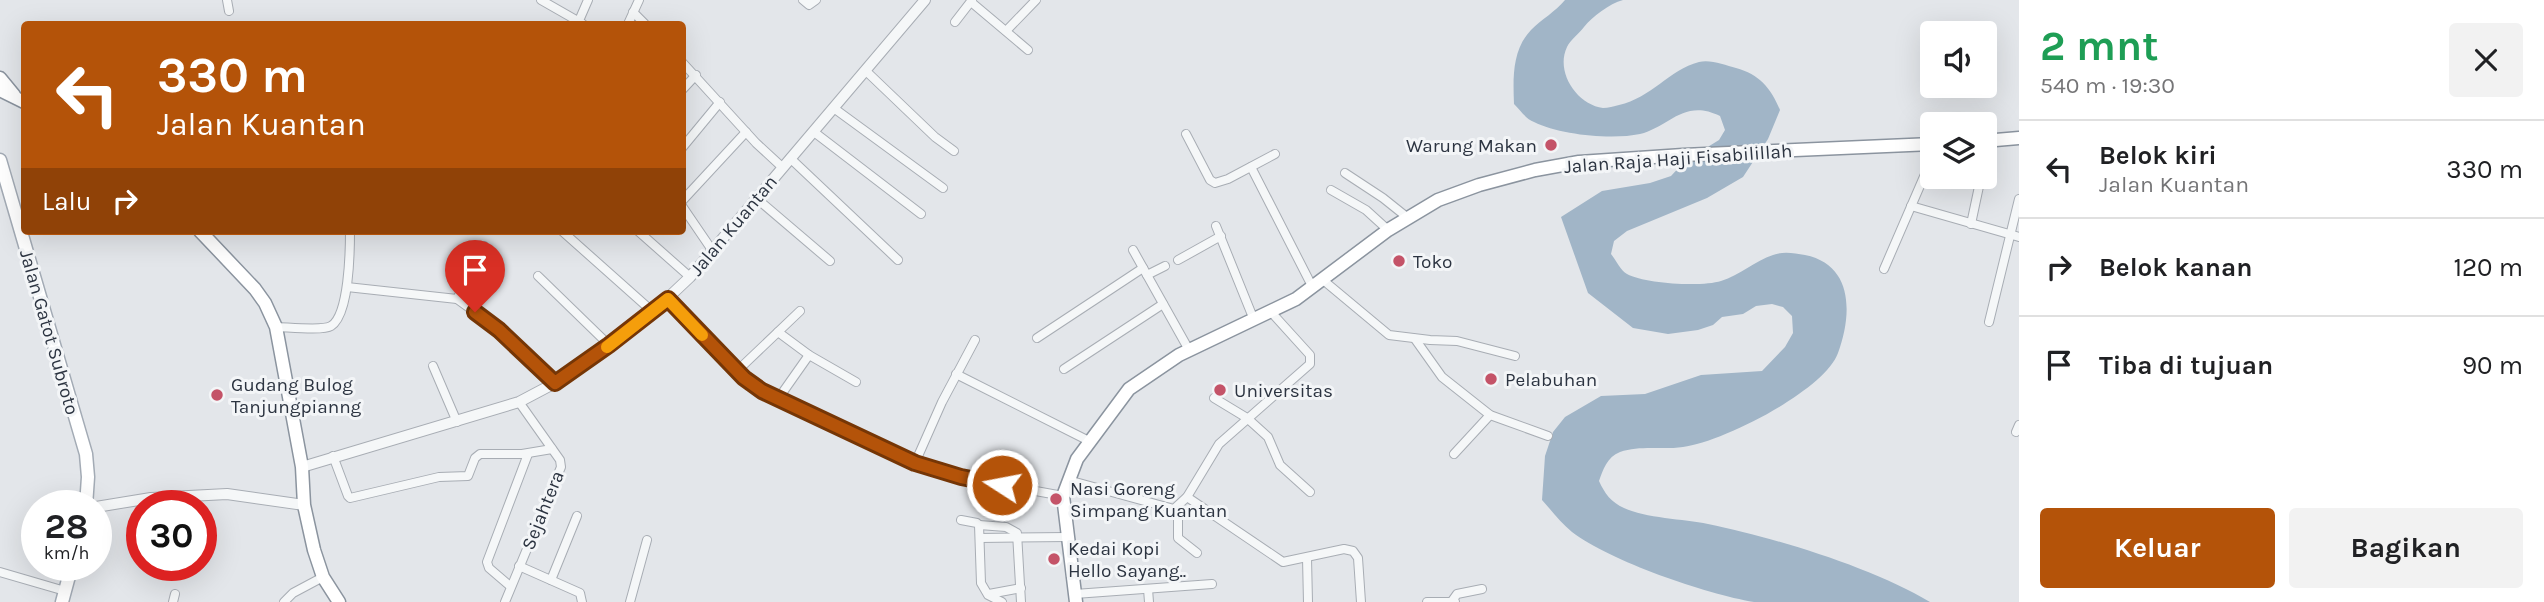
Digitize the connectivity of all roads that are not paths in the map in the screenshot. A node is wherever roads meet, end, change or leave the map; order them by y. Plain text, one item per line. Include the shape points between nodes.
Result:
1 (227, 0) edge
2 (541, 0) edge
3 (588, 0) edge
4 (639, 0) edge
5 (803, 0) edge
6 (816, 0) edge
7 (925, 0) edge
8 (1036, 0) edge
9 (972, 1) edge
10 (229, 11) dead end
11 (633, 12) junction
12 (576, 21) edge
13 (580, 21) edge
14 (629, 21) edge
15 (642, 21) edge
16 (956, 22) dead end
17 (1006, 31) junction
18 (1028, 50) dead end
19 (686, 66) edge
20 (866, 71) junction
21 (696, 75) junction
22 (0, 78) edge
23 (686, 86) edge
24 (8, 96) edge
25 (720, 102) junction
26 (835, 108) junction
27 (746, 132) junction
28 (814, 132) junction
29 (1186, 134) dead end
30 (2019, 138) edge
31 (1997, 140) edge
32 (686, 143) edge
33 (1920, 145) edge
34 (954, 152) dead end
35 (1275, 154) dead end
36 (790, 158) junction
37 (782, 167) junction
38 (1251, 167) junction
39 (1, 168) edge
40 (1345, 173) dead end
41 (1920, 185) edge
42 (943, 188) dead end
43 (1978, 189) edge
44 (1331, 190) dead end
45 (756, 198) junction
46 (686, 199) edge
47 (2019, 199) edge
48 (1911, 206) junction
49 (686, 209) edge
50 (921, 214) dead end
51 (1408, 218) junction
52 (1971, 224) junction
53 (1216, 226) dead end
54 (1388, 230) junction
55 (204, 235) edge
56 (350, 235) edge
57 (566, 235) edge
58 (643, 235) edge
59 (1221, 236) junction
60 (2015, 236) edge
61 (484, 246) dead end
62 (712, 250) junction
63 (1133, 250) dead end
64 (898, 260) dead end
65 (1178, 260) dead end
66 (830, 261) dead end
67 (1165, 266) dead end
68 (1884, 269) dead end
69 (1145, 271) junction
70 (537, 276) dead end
71 (690, 277) junction
72 (1318, 284) junction
73 (347, 287) junction
74 (457, 299) junction
75 (668, 299) junction
76 (1163, 304) junction
77 (800, 311) dead end
78 (653, 312) junction
79 (1271, 312) junction
80 (1254, 320) junction
81 (1989, 322) dead end
82 (276, 327) junction
83 (778, 332) junction
84 (1037, 338) dead end
85 (1415, 339) junction
86 (975, 340) dead end
87 (609, 345) junction
88 (1189, 350) junction
89 (809, 355) junction
90 (1515, 356) dead end
91 (433, 366) dead end
92 (1064, 369) dead end
93 (737, 371) junction
94 (956, 374) junction
95 (856, 382) dead end
96 (555, 383) junction
97 (1214, 398) dead end
98 (778, 399) junction
99 (519, 402) junction
100 (1490, 415) junction
101 (1247, 418) junction
102 (457, 422) junction
103 (1548, 436) dead end
104 (1089, 441) junction
105 (551, 449) junction
106 (528, 454) junction
107 (1454, 454) dead end
108 (333, 456) junction
109 (915, 463) junction
110 (302, 467) junction
111 (1068, 481) junction
112 (87, 490) edge
113 (1310, 492) dead end
114 (1063, 496) junction
115 (1187, 497) junction
116 (112, 504) edge
117 (304, 505) junction
118 (1174, 509) junction
119 (577, 516) dead end
120 (961, 520) dead end
121 (979, 526) junction
122 (1018, 537) junction
123 (1068, 537) junction
124 (980, 538) junction
125 (647, 540) dead end
126 (1197, 553) dead end
127 (1307, 558) junction
128 (519, 566) junction
129 (0, 572) edge
130 (323, 577) junction
131 (551, 580) junction
132 (1212, 584) dead end
133 (510, 586) junction
134 (1021, 588) junction
135 (1148, 589) junction
136 (1482, 589) dead end
137 (989, 595) junction
138 (64, 596) edge
139 (1076, 598) edge
140 (1453, 601) edge
141 (284, 602) edge
142 (338, 602) edge
143 (505, 602) edge
144 (582, 602) edge
145 (630, 602) edge
146 (1002, 602) edge
147 (1021, 602) edge
148 (1149, 602) edge
149 (1308, 602) edge
150 (1362, 602) edge
151 (1427, 602) edge

1 - 10 street
2 - 12 street
3 - 13 street
4 - 11 street
5 - 6 street via 809,5
7 - 20 street, Jalan Kuantan
8 - 17 street
9 - 16 street
9 - 17 street
11 - 14 street
11 - 15 street
17 - 18 street
19 - 21 street
20 - 26 street, Jalan Kuantan
20 - 34 street
21 - 23 street
21 - 25 street
22 - 24 main road
25 - 27 street
25 - 32 street
26 - 28 street, Jalan Kuantan
26 - 42 street
27 - 37 street
27 - 46 street
28 - 36 street, Jalan Kuantan
28 - 50 street
29 - 38 street via 1211,182
30 - 31 main road
33 - 51 main road, Jalan Raja Haji Fisabilillah via 1579,162 1479,185 1438,200
35 - 38 street
36 - 37 street, Jalan Kuantan
36 - 64 street
37 - 45 street, Jalan Kuantan
38 - 72 street
39 - 112 main road, Jalan Gatot Subroto via 86,454
40 - 51 street
41 - 48 street
43 - 52 street
44 - 54 street via 1366,210
45 - 62 street, Jalan Kuantan
45 - 66 street
47 - 60 street
48 - 52 street
48 - 68 street
49 - 62 street
51 - 54 main road, Jalan Raja Haji Fisabilillah
52 - 60 street
53 - 59 street
54 - 72 main road, Jalan Raja Haji Fisabilillah
55 - 82 main road via 255,289
56 - 73 street
57 - 78 street
58 - 71 street
59 - 65 street
59 - 80 street
60 - 81 street
61 - 74 street
62 - 71 street, Jalan Kuantan
63 - 69 street
67 - 69 street
69 - 76 street
69 - 84 street
70 - 87 street
71 - 75 street, Jalan Kuantan
72 - 79 main road, Jalan Raja Haji Fisabilillah
72 - 85 street via 1385,332
73 - 74 street
73 - 82 street via 331,326
74 - 96 street via 493,325
75 - 78 street, Jalan Kuantan
75 - 93 street
76 - 88 street
76 - 92 street
77 - 83 street
78 - 87 street, Jalan Kuantan
79 - 80 main road, Jalan Raja Haji Fisabilillah
79 - 101 street via 1310,355 1311,362
80 - 88 main road, Jalan Raja Haji Fisabilillah
82 - 110 main road
83 - 89 street
83 - 93 street
85 - 90 street via 1457,341
85 - 100 street via 1442,377
86 - 94 street
87 - 96 street, Jalan Kuantan
88 - 104 main road, Jalan Raja Haji Fisabilillah via 1129,389
89 - 95 street
89 - 98 street
91 - 102 street
93 - 98 street
94 - 104 street
94 - 109 street
96 - 99 street, Jalan Kuantan
97 - 101 street
98 - 109 street
99 - 102 street, Jalan Kuantan
99 - 105 street, Sejahtera
100 - 103 street
100 - 107 street
101 - 113 street via 1268,437 1280,465
101 - 115 street via 1214,451
102 - 108 street, Jalan Kuantan
104 - 111 main road, Jalan Raja Haji Fisabilillah
105 - 106 street
105 - 128 street, Sejahtera via 561,463 560,474
106 - 108 street via 480,454 468,476 439,477 351,498
106 - 133 street via 487,562
108 - 110 street, Jalan Kuantan
109 - 114 street via 961,477
110 - 117 main road
111 - 114 main road, Jalan Raja Haji Fisabilillah
111 - 118 street
114 - 123 main road, Jalan Raja Haji Fisabilillah
115 - 118 street
115 - 127 street via 1280,561
116 - 117 street via 226,494
117 - 130 main road
118 - 126 street via 1178,538
119 - 131 street
120 - 121 street
121 - 122 street via 1006,527
121 - 124 street
122 - 123 street
122 - 124 street
122 - 134 street
123 - 139 main road, Jalan Raja Haji Fisabilillah
124 - 137 street via 981,583
125 - 145 street
127 - 149 street
127 - 150 street via 1347,549 1356,553
128 - 131 street
128 - 133 street, Sejahtera
129 - 138 street
130 - 141 street
130 - 142 main road
131 - 144 street via 580,593
132 - 135 street
133 - 143 street, Sejahtera
134 - 137 street
134 - 147 street
135 - 139 street
135 - 148 street
136 - 140 street via 1455,595
137 - 146 street
140 - 151 street

